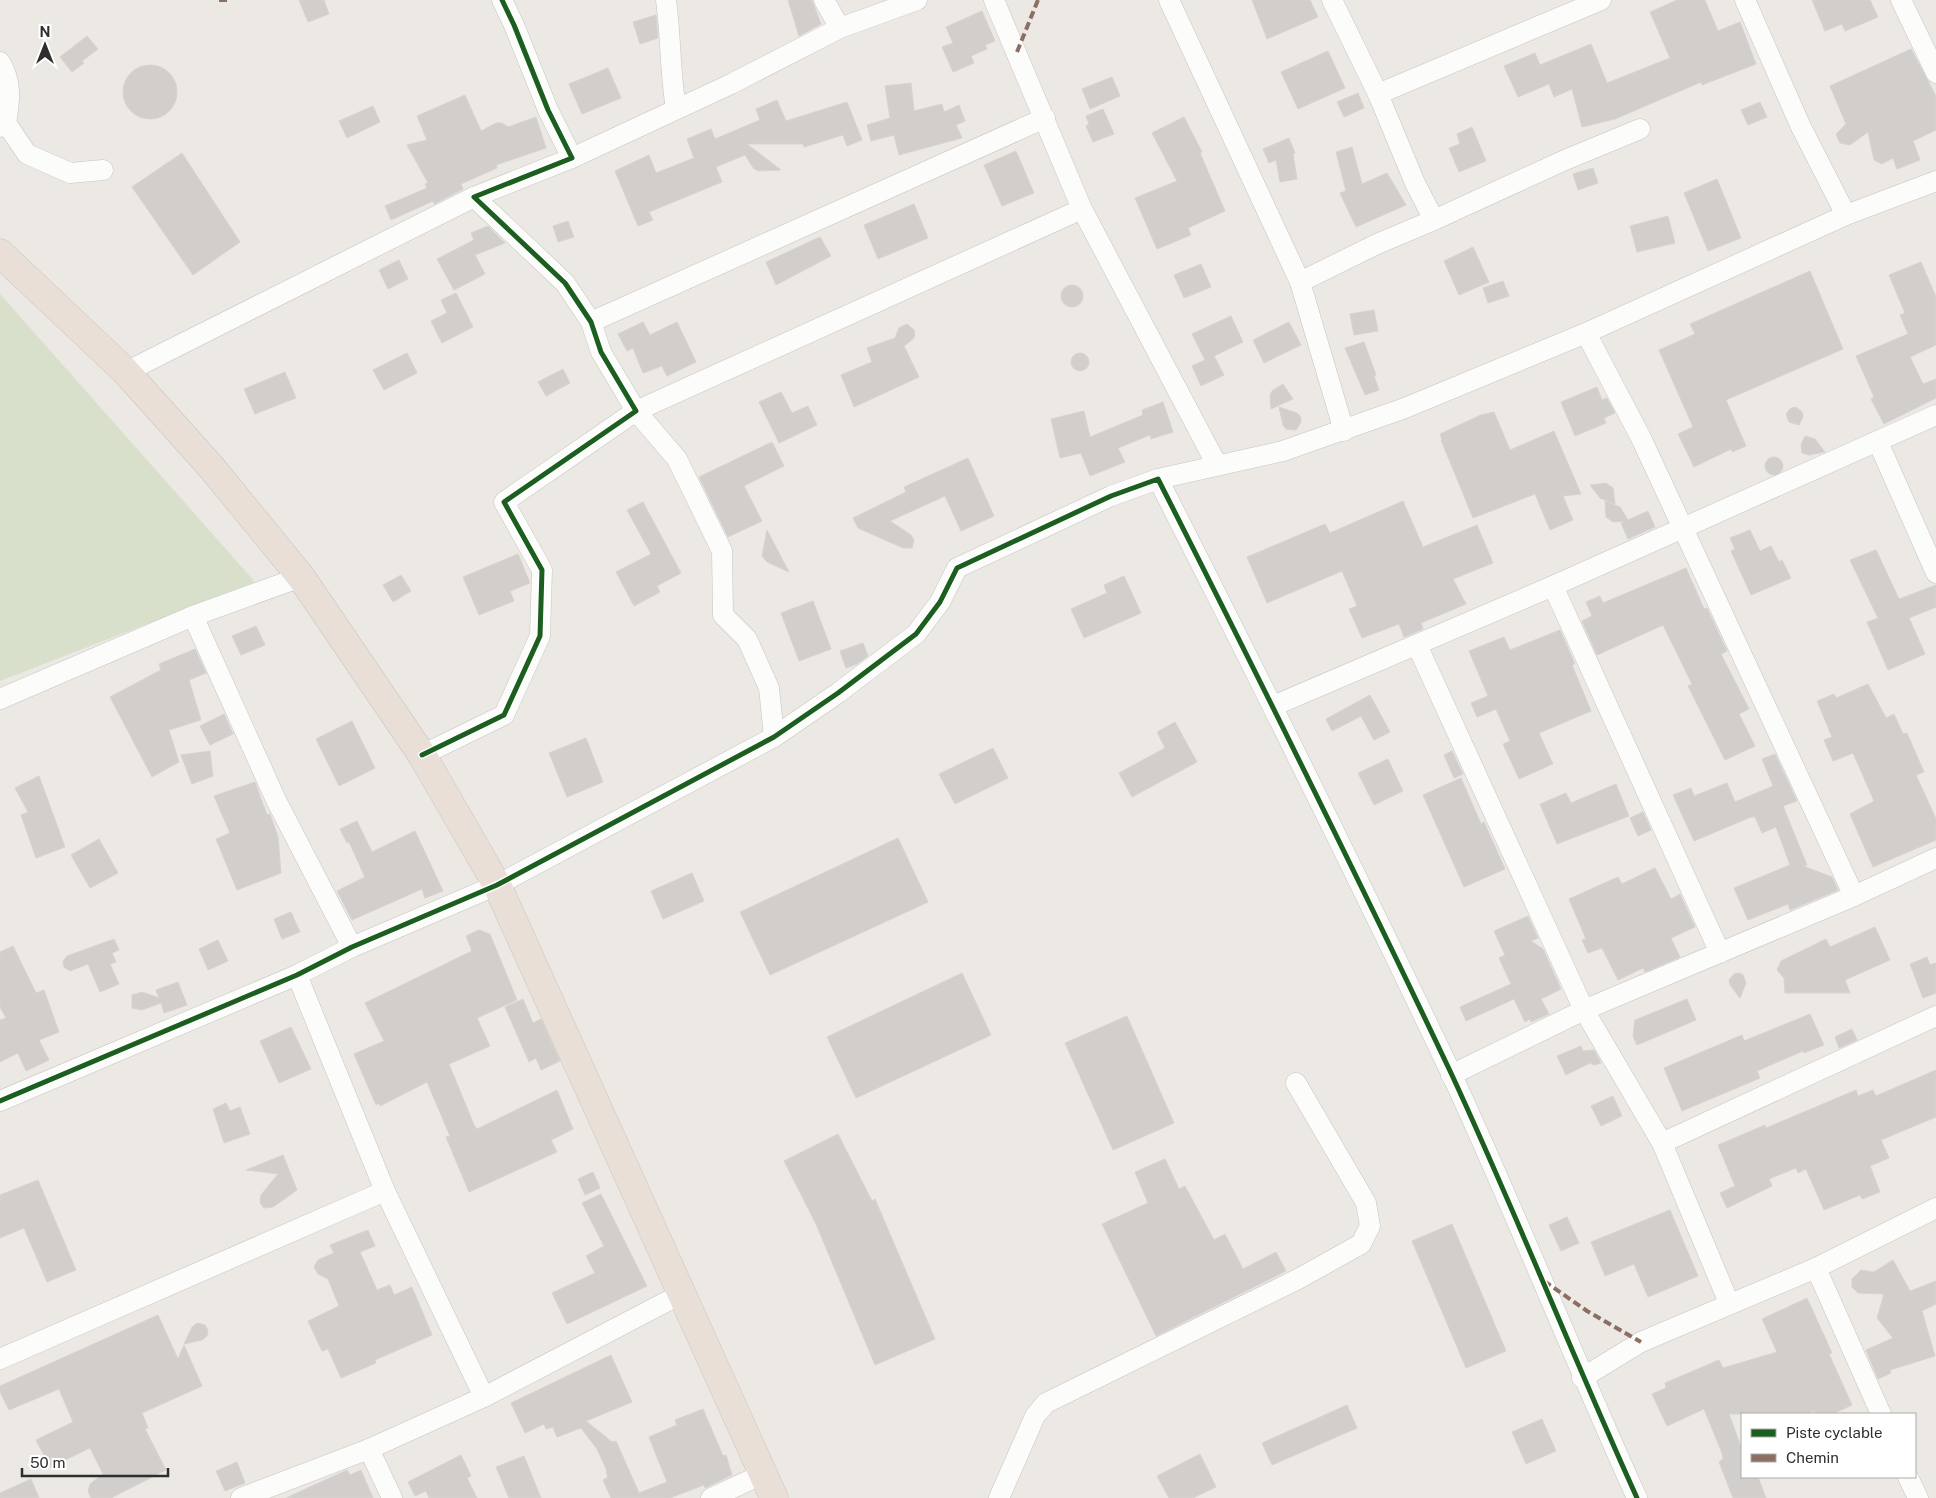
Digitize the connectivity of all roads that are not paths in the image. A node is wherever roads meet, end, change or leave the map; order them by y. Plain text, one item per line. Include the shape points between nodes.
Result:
1 (502, 0) edge
2 (666, 0) edge
3 (824, 0) edge
4 (917, 0) edge
5 (994, 0) edge
6 (1169, 0) edge
7 (1332, 0) edge
8 (1601, 0) edge
9 (1746, 0) edge
10 (1901, 0) edge
11 (840, 28) junction
12 (0, 62) edge
13 (1936, 73) edge
14 (1378, 94) junction
15 (676, 109) junction
16 (1045, 118) junction
17 (3, 125) edge
18 (1640, 129) dead end
19 (572, 158) junction
20 (103, 170) dead end
21 (1936, 181) edge
22 (474, 197) junction
23 (1082, 209) junction
24 (1846, 216) junction
25 (1434, 220) junction
26 (0, 254) edge
27 (1300, 282) junction
28 (591, 322) junction
29 (1586, 333) junction
30 (126, 372) junction
31 (636, 411) junction
32 (1936, 414) edge
33 (1344, 431) junction
34 (1878, 442) junction
35 (1217, 465) junction
36 (1158, 479) junction
37 (1681, 528) junction
38 (1936, 573) edge
39 (301, 577) junction
40 (1553, 586) junction
41 (192, 616) junction
42 (1417, 645) junction
43 (0, 699) edge
44 (1273, 706) junction
45 (774, 737) junction
46 (422, 755) junction
47 (1936, 858) edge
48 (498, 885) junction
49 (1854, 896) junction
50 (352, 947) junction
51 (1720, 953) junction
52 (296, 975) junction
53 (1584, 1010) junction
54 (1936, 1016) edge
55 (1451, 1074) junction
56 (1296, 1083) dead end
57 (0, 1101) edge
58 (1662, 1143) junction
59 (385, 1191) junction
60 (1936, 1208) edge
61 (1816, 1268) junction
62 (683, 1293) junction
63 (1729, 1303) junction
64 (0, 1359) edge
65 (1582, 1378) junction
66 (484, 1397) junction
67 (1881, 1413) edge
68 (369, 1449) junction
69 (1908, 1478) edge
70 (768, 1486) edge
71 (241, 1498) edge
72 (392, 1498) edge
73 (711, 1498) edge
74 (999, 1498) edge
75 (1637, 1498) edge
76 (1918, 1498) edge

1 - 19 street
2 - 15 street via 670,27 670,75
3 - 11 street
4 - 11 street
5 - 16 street
6 - 27 street
7 - 14 street
8 - 14 street
9 - 24 street via 1797,119
10 - 13 street
11 - 15 street
12 - 17 street via 6,72 11,96
14 - 25 street
15 - 19 street
16 - 23 street
16 - 28 street
17 - 20 street via 27,154 70,173
18 - 25 street
19 - 22 street
21 - 24 street
22 - 28 street via 566,283
22 - 30 street
23 - 31 street
23 - 35 street
24 - 29 street
25 - 27 street
26 - 30 highway
27 - 33 street
28 - 31 street via 601,352
29 - 33 street
29 - 37 street via 1641,438
30 - 39 highway via 212,468
31 - 45 street via 677,459 722,551 722,614 747,638 769,688
31 - 46 street via 504,502 542,570 540,636 504,715
32 - 34 street
33 - 35 street via 1283,451
34 - 37 street
34 - 38 street
35 - 36 street
36 - 44 street
36 - 45 street via 1111,496 956,568 940,602 916,634
37 - 40 street
37 - 49 street
39 - 41 street
39 - 46 highway
40 - 42 street
40 - 51 street
41 - 43 street
41 - 50 street via 276,800
42 - 44 street
42 - 53 street
44 - 55 street
45 - 48 street
46 - 48 highway
47 - 49 street
48 - 50 street
48 - 62 highway
49 - 51 street
50 - 52 street
51 - 53 street
52 - 57 street
52 - 59 street
53 - 55 street
53 - 58 street
54 - 58 street
55 - 65 street via 1543,1280
56 - 74 street via 1366,1203 1370,1226 1361,1244 1298,1279 1046,1404 1035,1416
58 - 63 street
59 - 64 street
59 - 66 street
60 - 61 street
61 - 63 street
61 - 67 street
62 - 66 street
62 - 70 highway
63 - 65 street via 1641,1342
65 - 75 street
66 - 68 street
68 - 71 street
68 - 72 street
69 - 76 street
70 - 73 street

